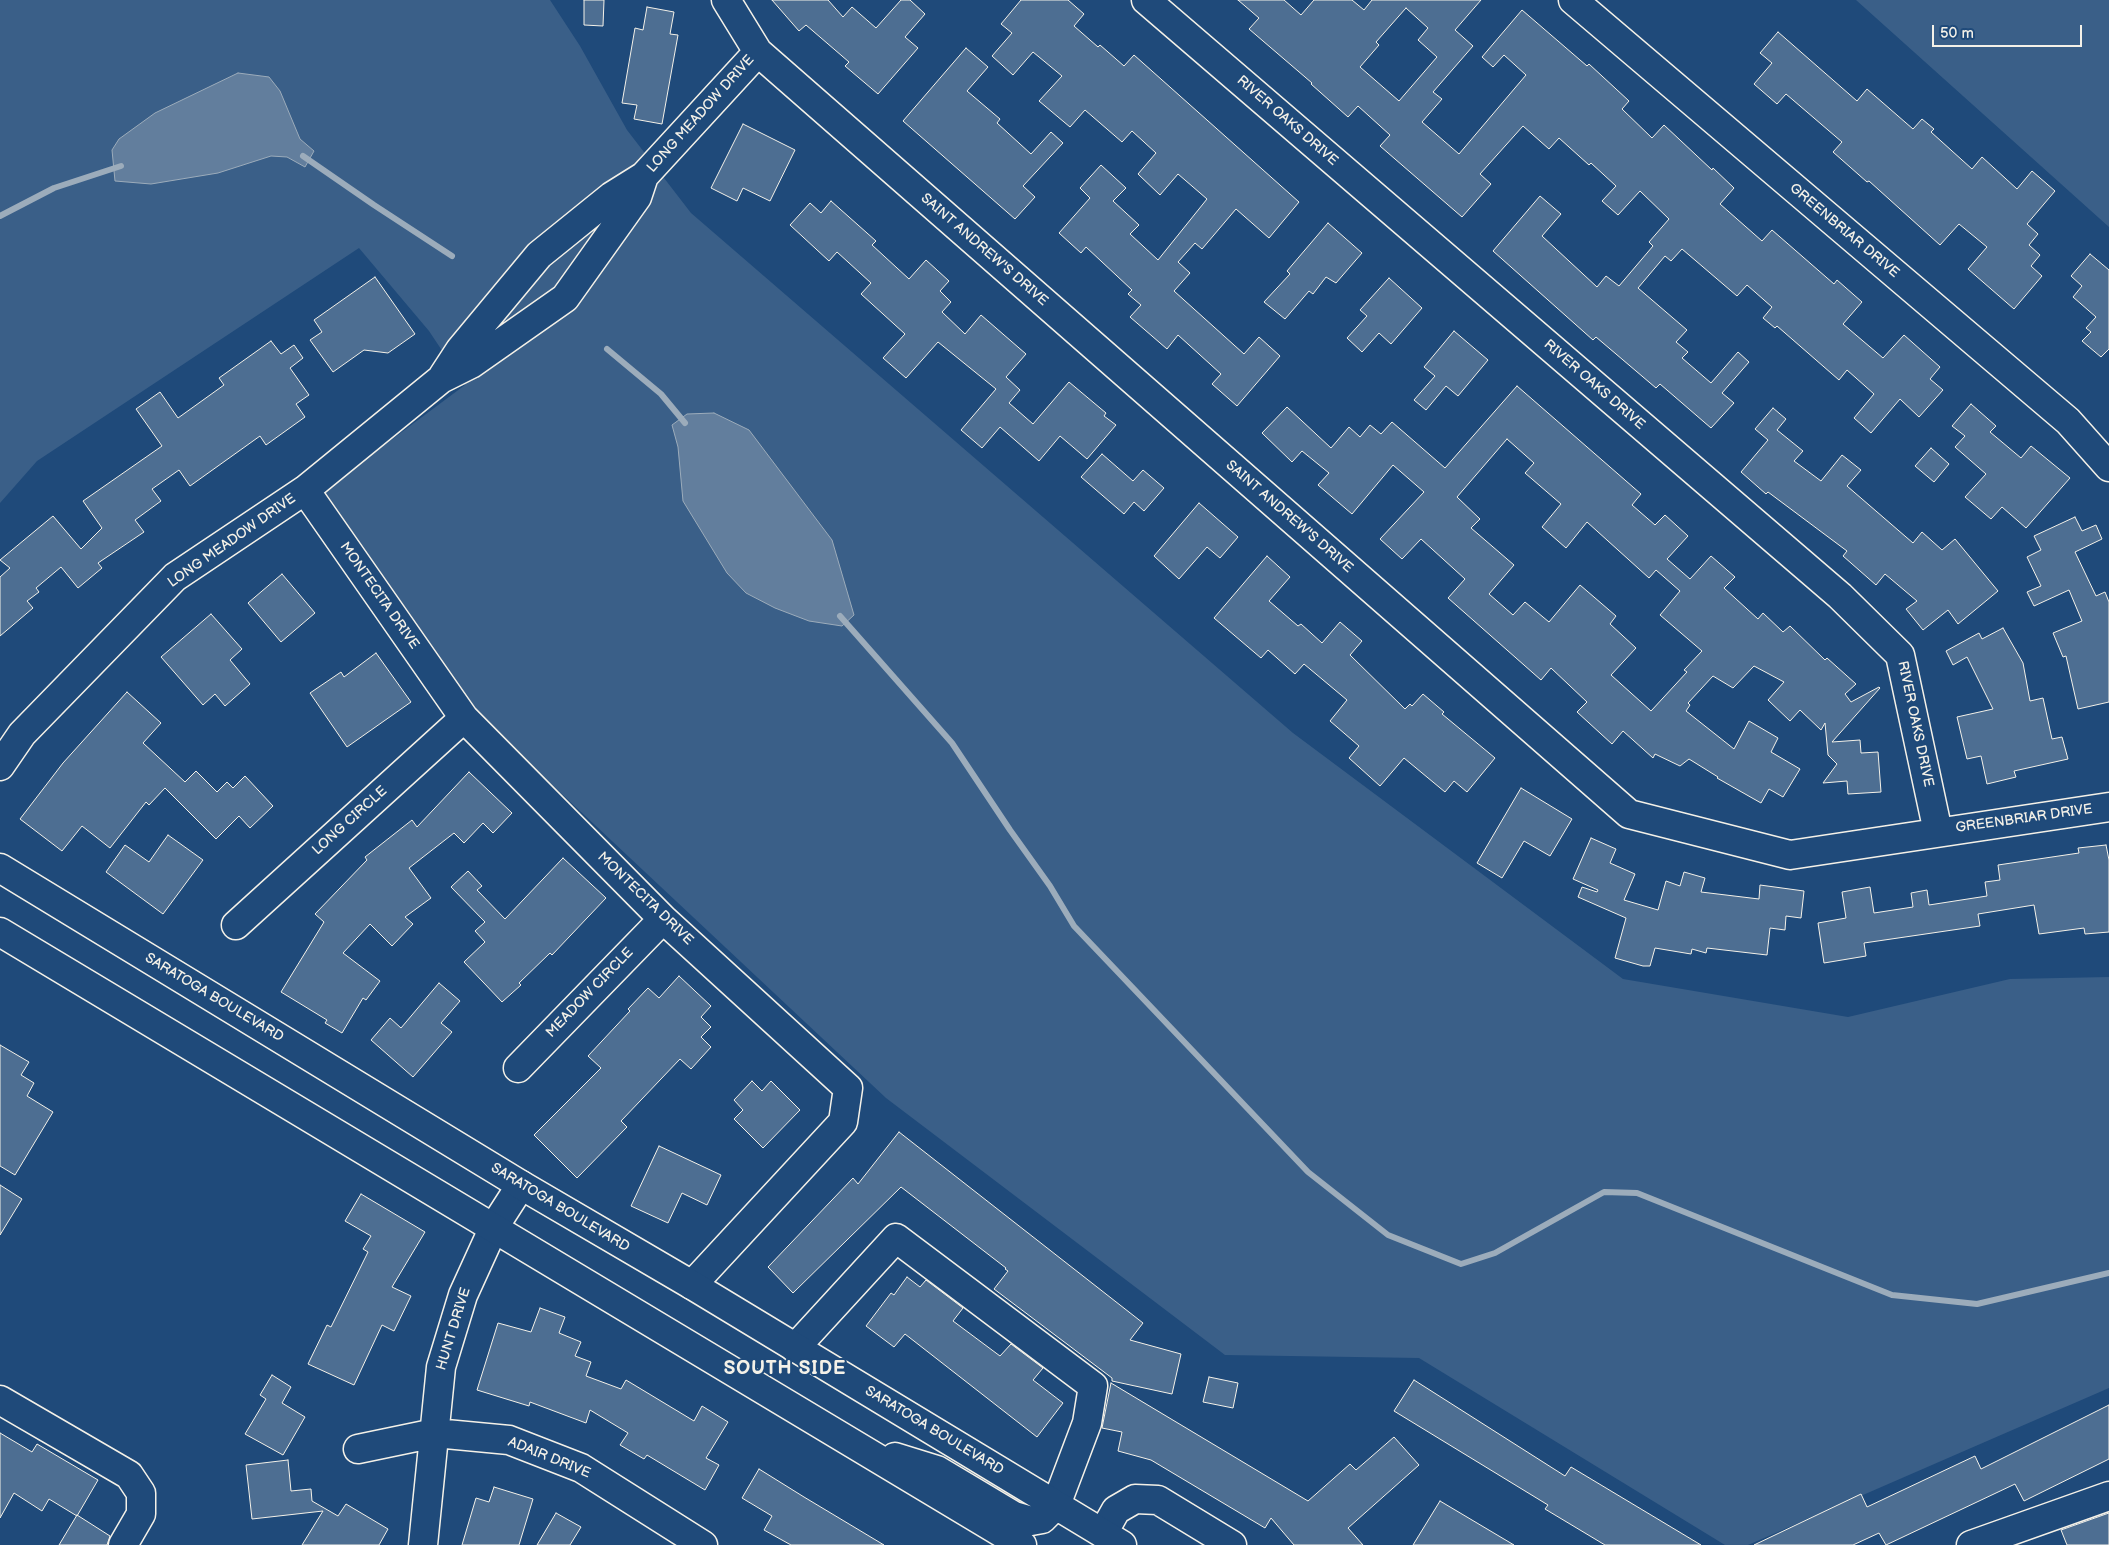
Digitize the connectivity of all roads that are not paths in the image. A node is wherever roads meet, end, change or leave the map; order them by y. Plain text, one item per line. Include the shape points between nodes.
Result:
1 (726, 0) edge
2 (1146, 0) edge
3 (1573, 0) edge
4 (758, 52) junction
5 (644, 176) junction
6 (441, 379) junction
7 (2109, 467) edge
8 (305, 490) junction
9 (464, 718) junction
10 (0, 766) edge
11 (2109, 807) edge
12 (1938, 832) junction
13 (0, 868) edge
14 (663, 919) junction
15 (236, 925) dead end
16 (0, 932) edge
17 (518, 1068) dead end
18 (521, 1185) junction
19 (494, 1227) junction
20 (692, 1285) junction
21 (795, 1348) junction
22 (0, 1400) edge
23 (435, 1432) junction
24 (853, 1444) junction
25 (358, 1449) dead end
26 (2109, 1496) edge
27 (1056, 1505) junction
28 (1112, 1539) edge
29 (123, 1545) edge
30 (423, 1545) edge
31 (703, 1545) edge
32 (1022, 1545) edge
33 (1232, 1545) edge
34 (1971, 1545) edge

1 - 4 street, SAINT ANDREW'S DRIVE
2 - 12 street, RIVER OAKS DRIVE via 1840,596 1900,655
3 - 7 street, GREENBRIAR DRIVE via 2068,422
4 - 5 street, LONG MEADOW DRIVE
4 - 12 street, SAINT ANDREW'S DRIVE via 1629,814 1790,855
5 - 6 street, LONG MEADOW DRIVE via 612,196 539,255 460,350
5 - 6 street, LONG MEADOW DRIVE via 637,197 565,298 471,364
6 - 8 street, LONG MEADOW DRIVE
8 - 9 street, MONTECITA DRIVE
8 - 10 street, LONG MEADOW DRIVE via 175,577 22,734
9 - 14 street, MONTECITA DRIVE
9 - 15 street, LONG CIRCLE
11 - 12 street, GREENBRIAR DRIVE
13 - 18 street, SARATOGA BOULEVARD
14 - 17 street, MEADOW CIRCLE
14 - 20 street, MONTECITA DRIVE via 848,1088 843,1122
16 - 19 street
18 - 19 street, HUNT DRIVE
18 - 20 street, SARATOGA BOULEVARD
19 - 23 street, HUNT DRIVE via 463,1295 441,1367
19 - 24 street
20 - 21 street, SARATOGA BOULEVARD
21 - 27 street, SARATOGA BOULEVARD
21 - 27 street via 896,1238 1093,1386 1087,1423
22 - 29 street via 129,1475 141,1494 141,1514
23 - 25 street, ADAIR DRIVE
23 - 30 street, HUNT DRIVE
23 - 31 street, ADAIR DRIVE via 509,1440 581,1468
24 - 27 street via 937,1470 1014,1516 1031,1521 1042,1519
24 - 32 street
26 - 34 street
27 - 28 street, SARATOGA BOULEVARD
28 - 33 street via 1116,1510 1135,1499 1158,1500

